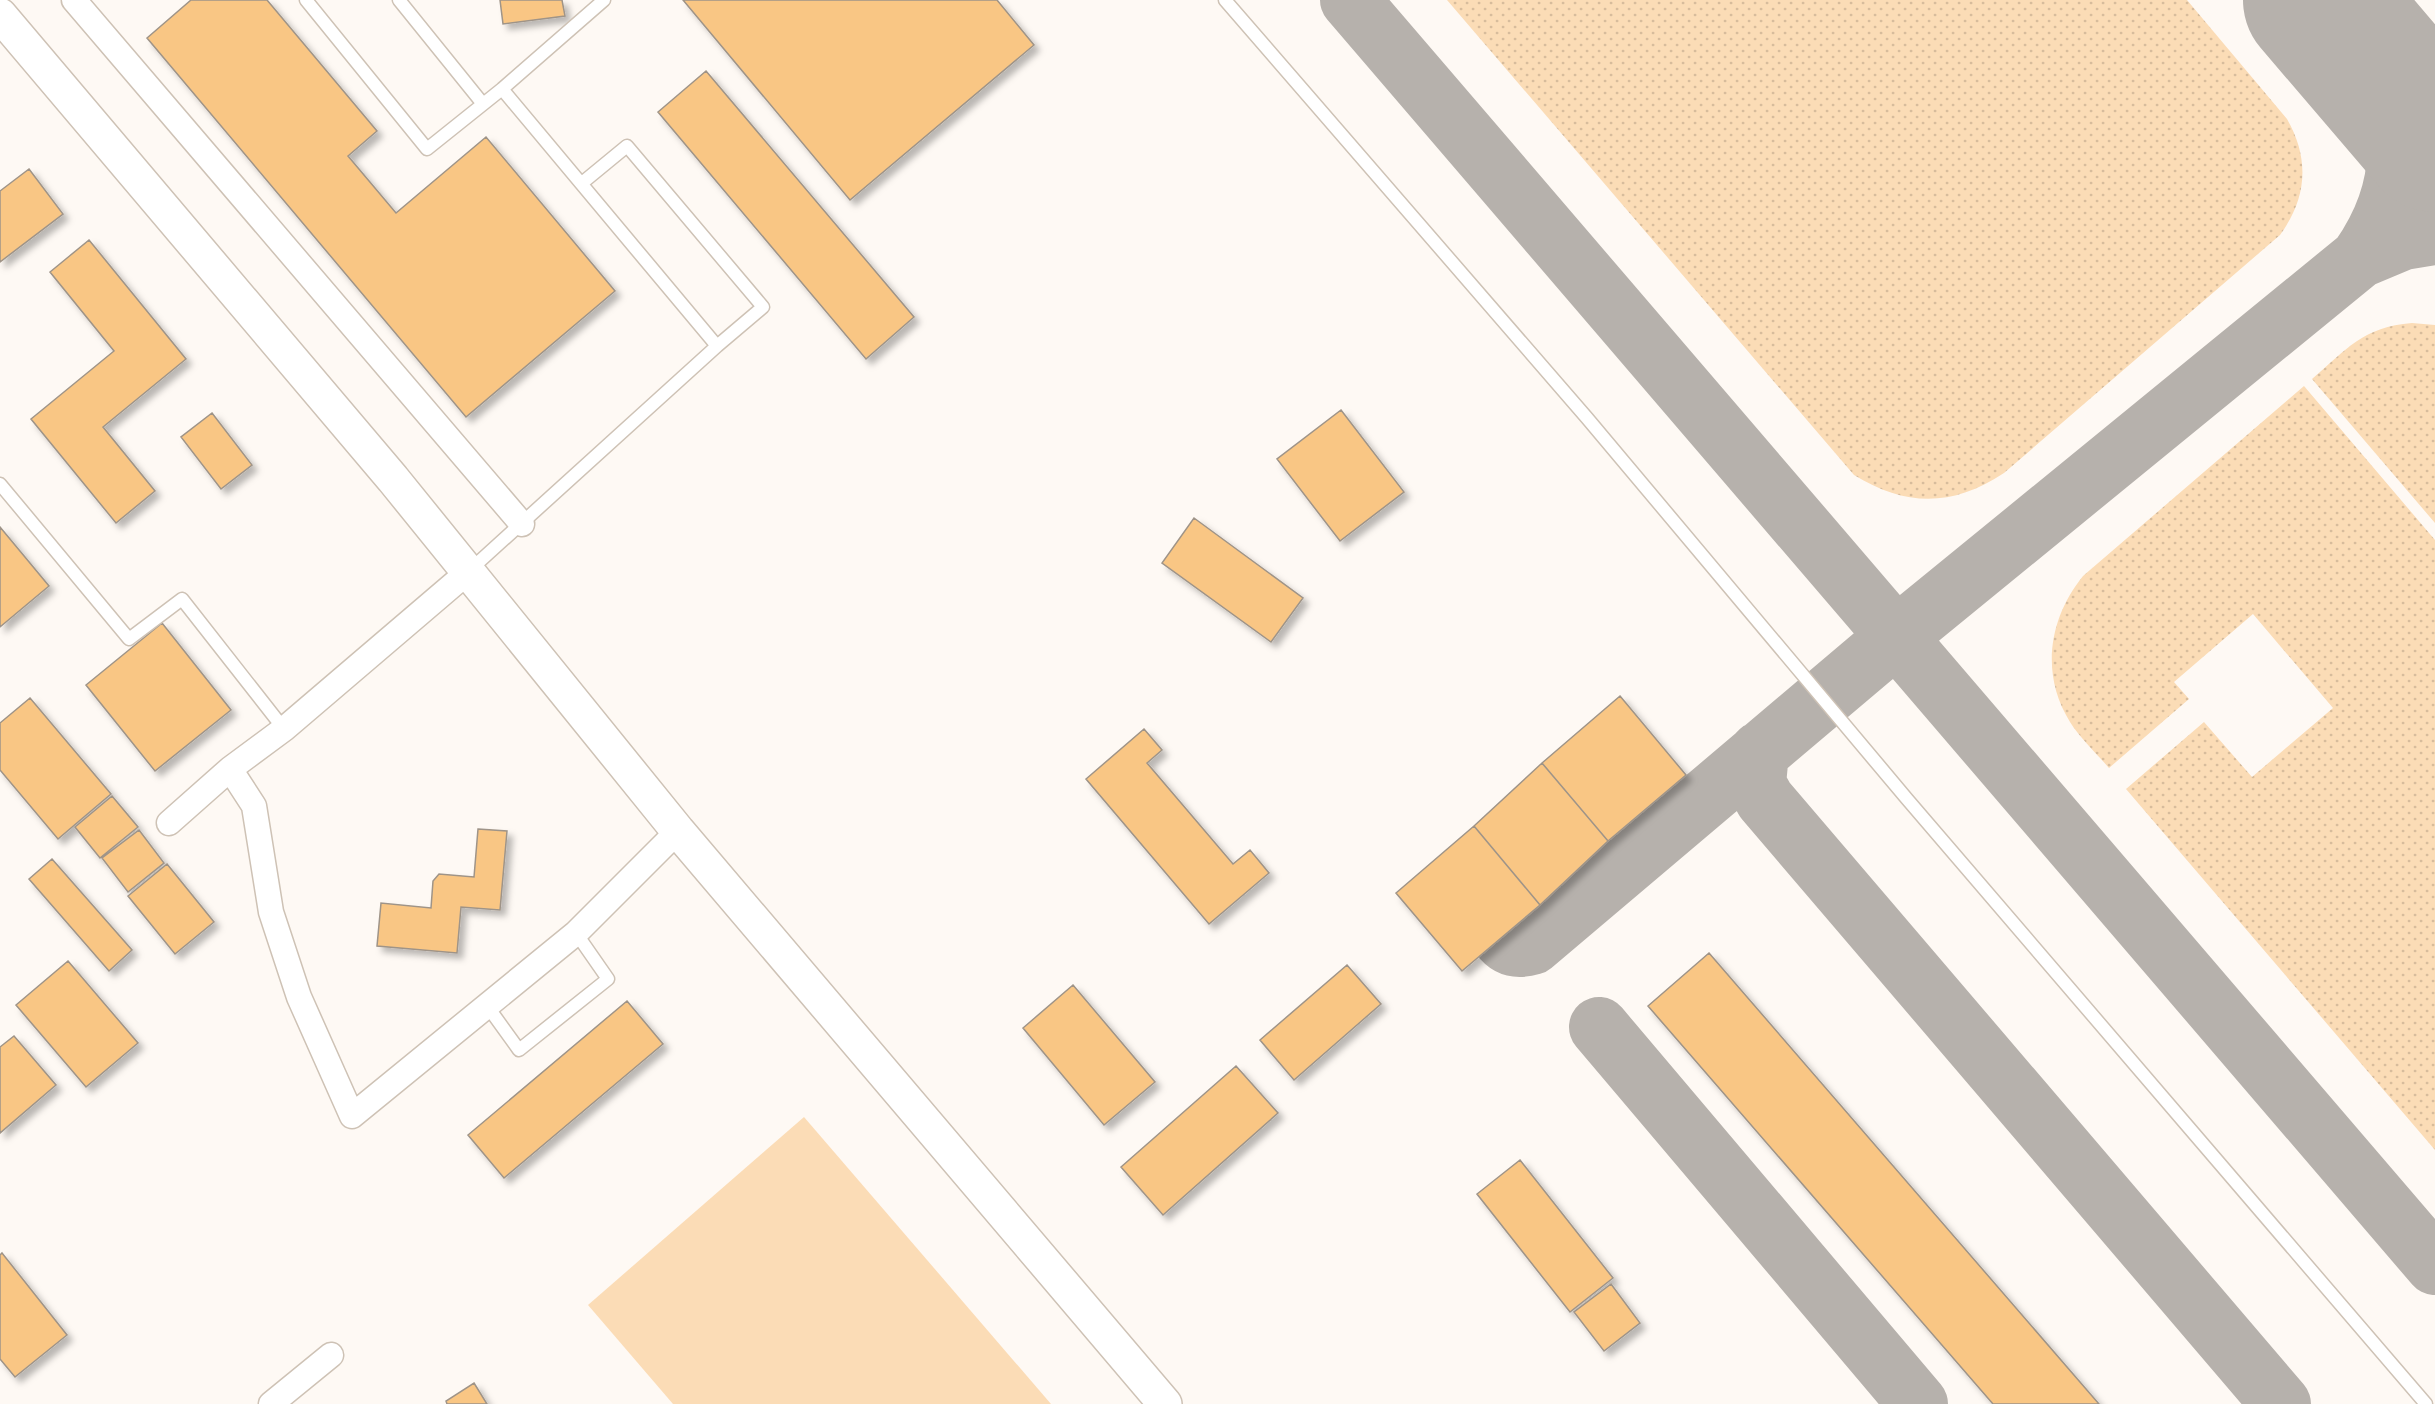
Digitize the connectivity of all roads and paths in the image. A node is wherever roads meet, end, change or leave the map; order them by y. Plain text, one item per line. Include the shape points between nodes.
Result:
1 (74, 0) edge
2 (306, 0) edge
3 (399, 0) edge
4 (604, 0) edge
5 (1225, 0) edge
6 (0, 15) edge
7 (502, 89) junction
8 (483, 104) junction
9 (582, 183) junction
10 (717, 346) junction
11 (0, 484) edge
12 (522, 524) junction
13 (469, 571) junction
14 (284, 729) junction
15 (230, 769) junction
16 (169, 822) dead end
17 (678, 831) junction
18 (576, 933) junction
19 (488, 1007) junction
20 (331, 1355) dead end
21 (271, 1404) edge
22 (1165, 1404) edge
23 (2426, 1404) edge

1 - 12 street
2 - 8 lane via 427,148
3 - 8 lane
4 - 7 lane
5 - 23 lane via 1587,418
6 - 13 street
7 - 8 lane
7 - 9 lane
9 - 10 lane
9 - 10 lane via 627,146 764,307
10 - 12 lane
11 - 14 lane via 129,639 182,599
12 - 13 lane
13 - 14 street
13 - 17 street
14 - 15 street
15 - 16 street
15 - 19 street via 254,806 271,912 299,997 351,1116
17 - 18 street
17 - 22 street
18 - 19 street
18 - 19 lane via 608,979 519,1050
20 - 21 street

